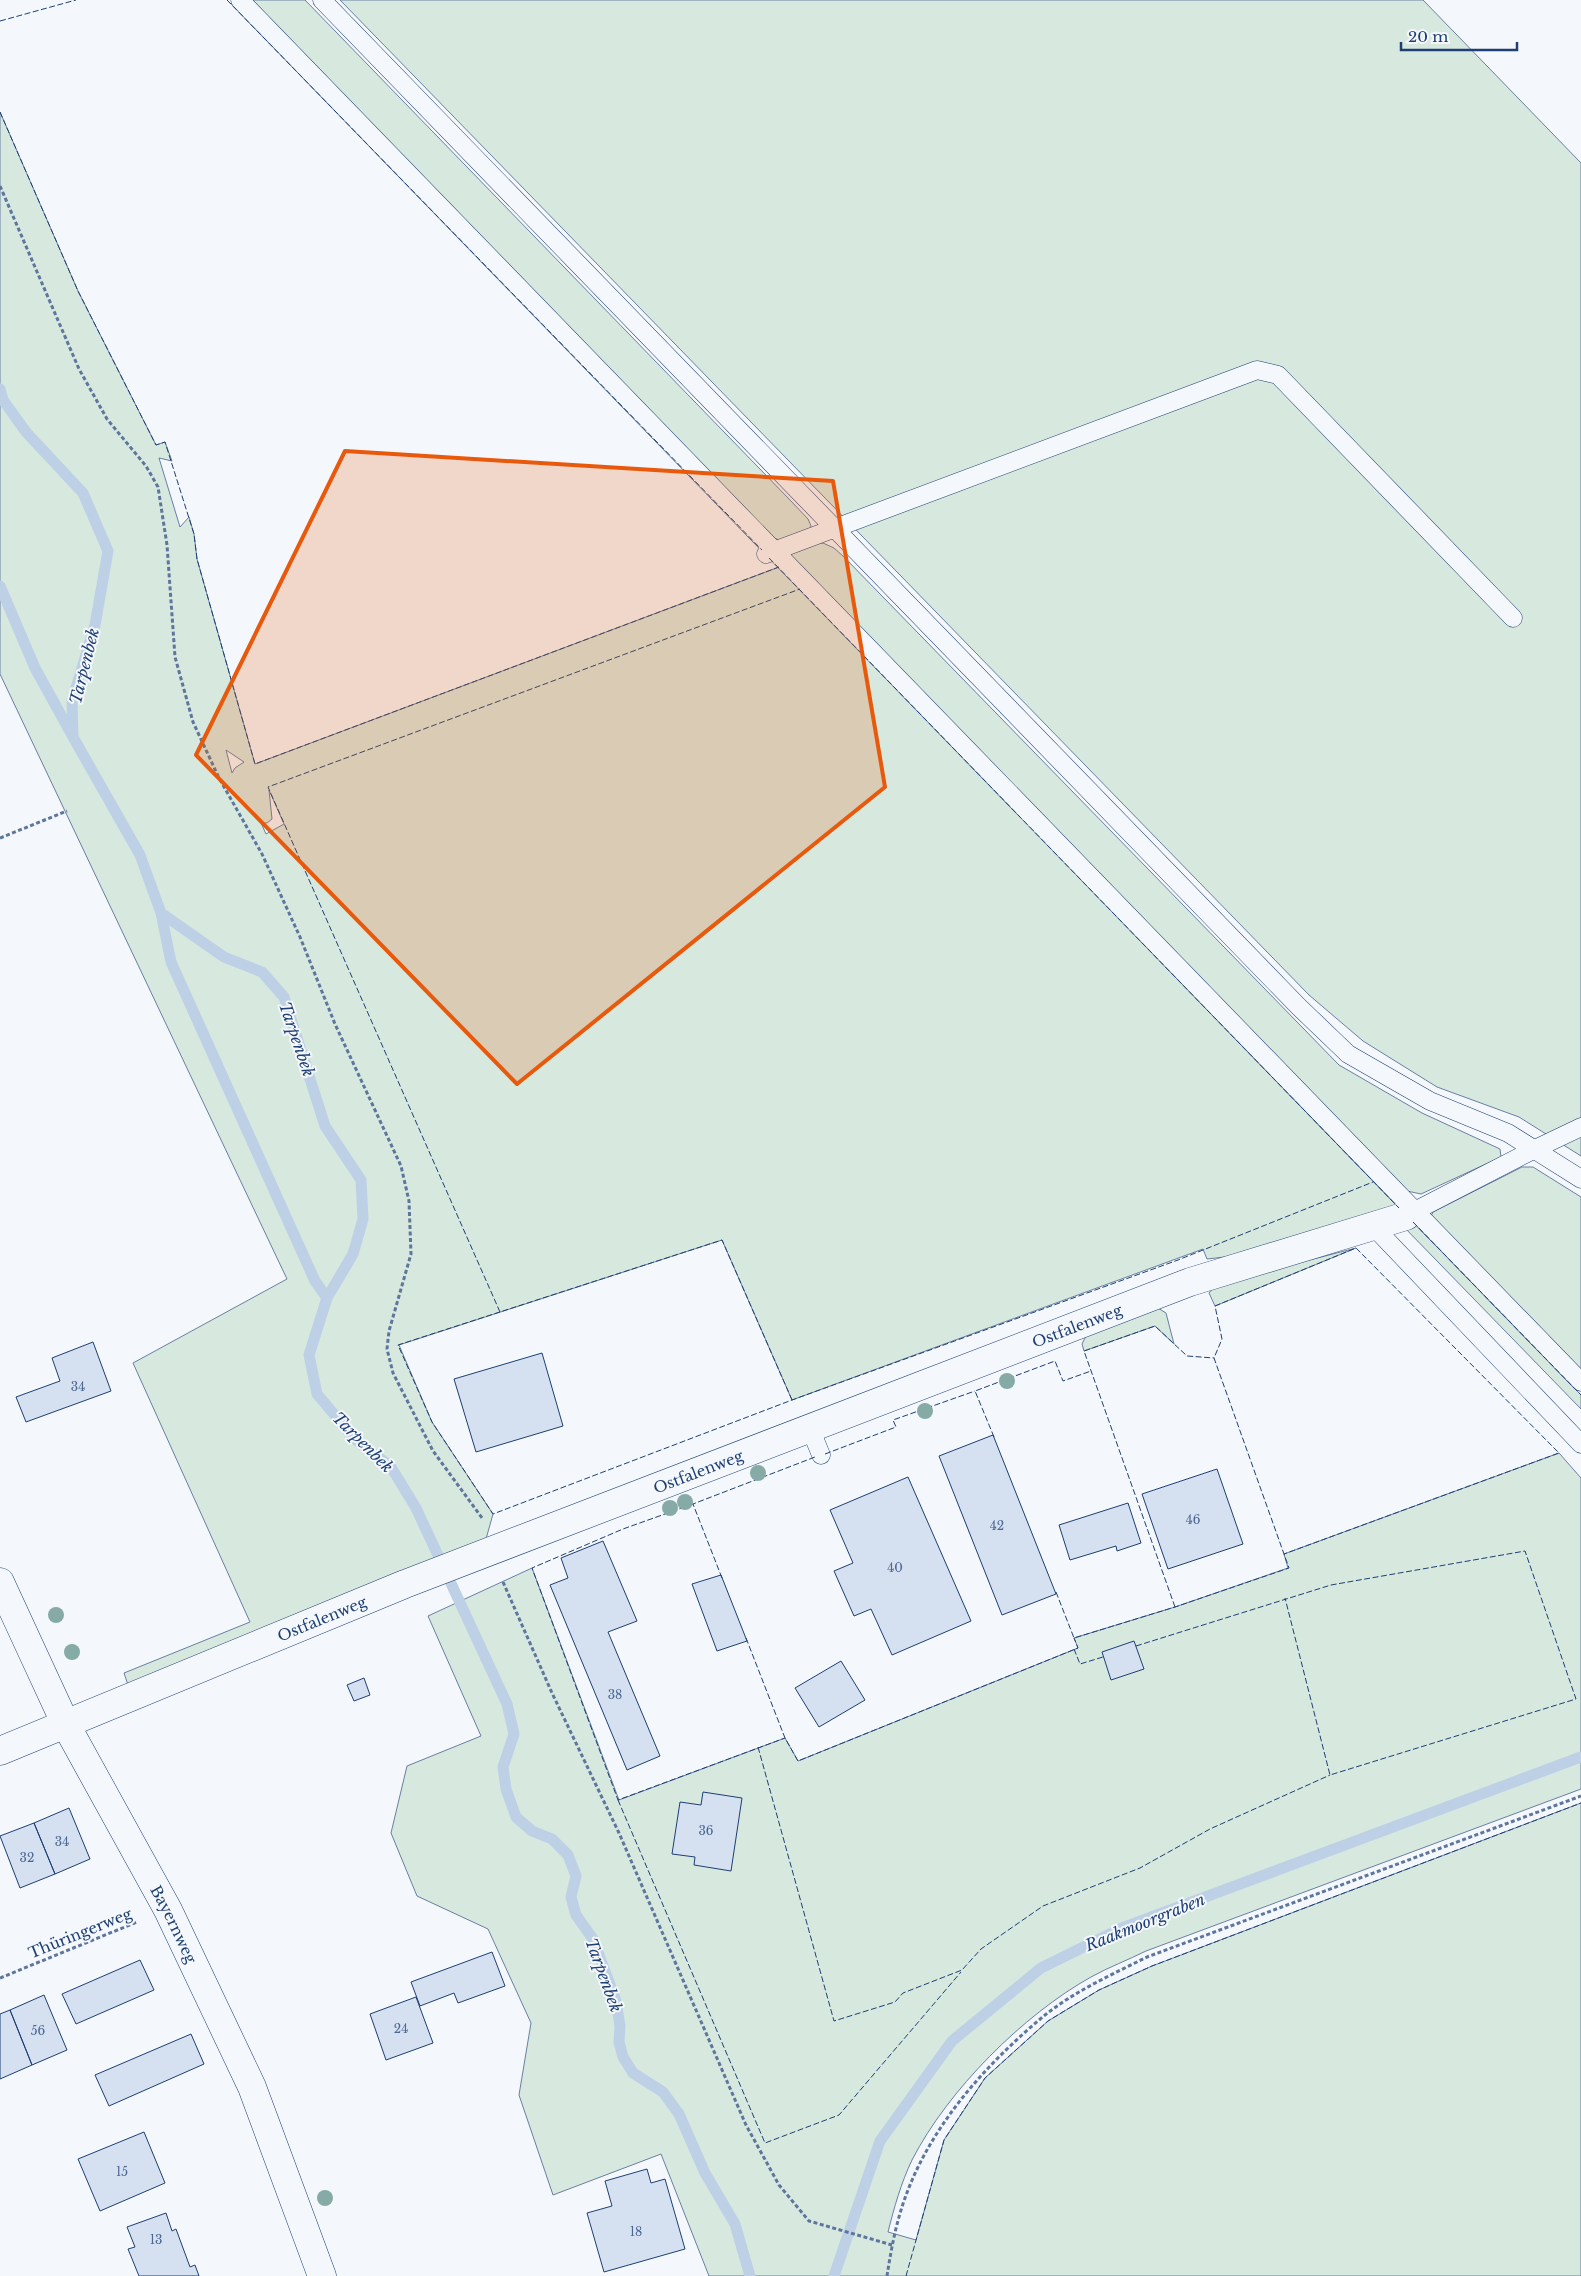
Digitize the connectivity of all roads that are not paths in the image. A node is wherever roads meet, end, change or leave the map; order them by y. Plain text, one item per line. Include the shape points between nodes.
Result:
1 (240, 0) edge
2 (322, 0) edge
3 (834, 529) junction
4 (771, 552) junction
5 (1512, 618) dead end
6 (1581, 1127) edge
7 (1535, 1149) junction
8 (1581, 1179) edge
9 (1411, 1213) junction
10 (1373, 1226) junction
11 (1581, 1382) edge
12 (810, 1428) junction
13 (1581, 1444) edge
14 (821, 1455) dead end
15 (0, 1582) edge
16 (66, 1725) junction
17 (0, 1751) edge
18 (322, 2276) edge

1 - 4 lane
2 - 3 lane
3 - 4 lane
3 - 5 lane via 1257,370 1278,375
3 - 7 lane via 1348,1054 1430,1100
4 - 9 lane
6 - 7 lane
7 - 8 lane
7 - 9 lane
9 - 10 street, Ostfalenweg
9 - 11 lane
10 - 12 street, Ostfalenweg via 1190,1282
10 - 13 lane
12 - 14 lane
12 - 16 street, Ostfalenweg via 405,1584
15 - 16 street, Bayernweg
16 - 17 street, Ostfalenweg
16 - 18 street, Bayernweg via 168,1910 252,2087

